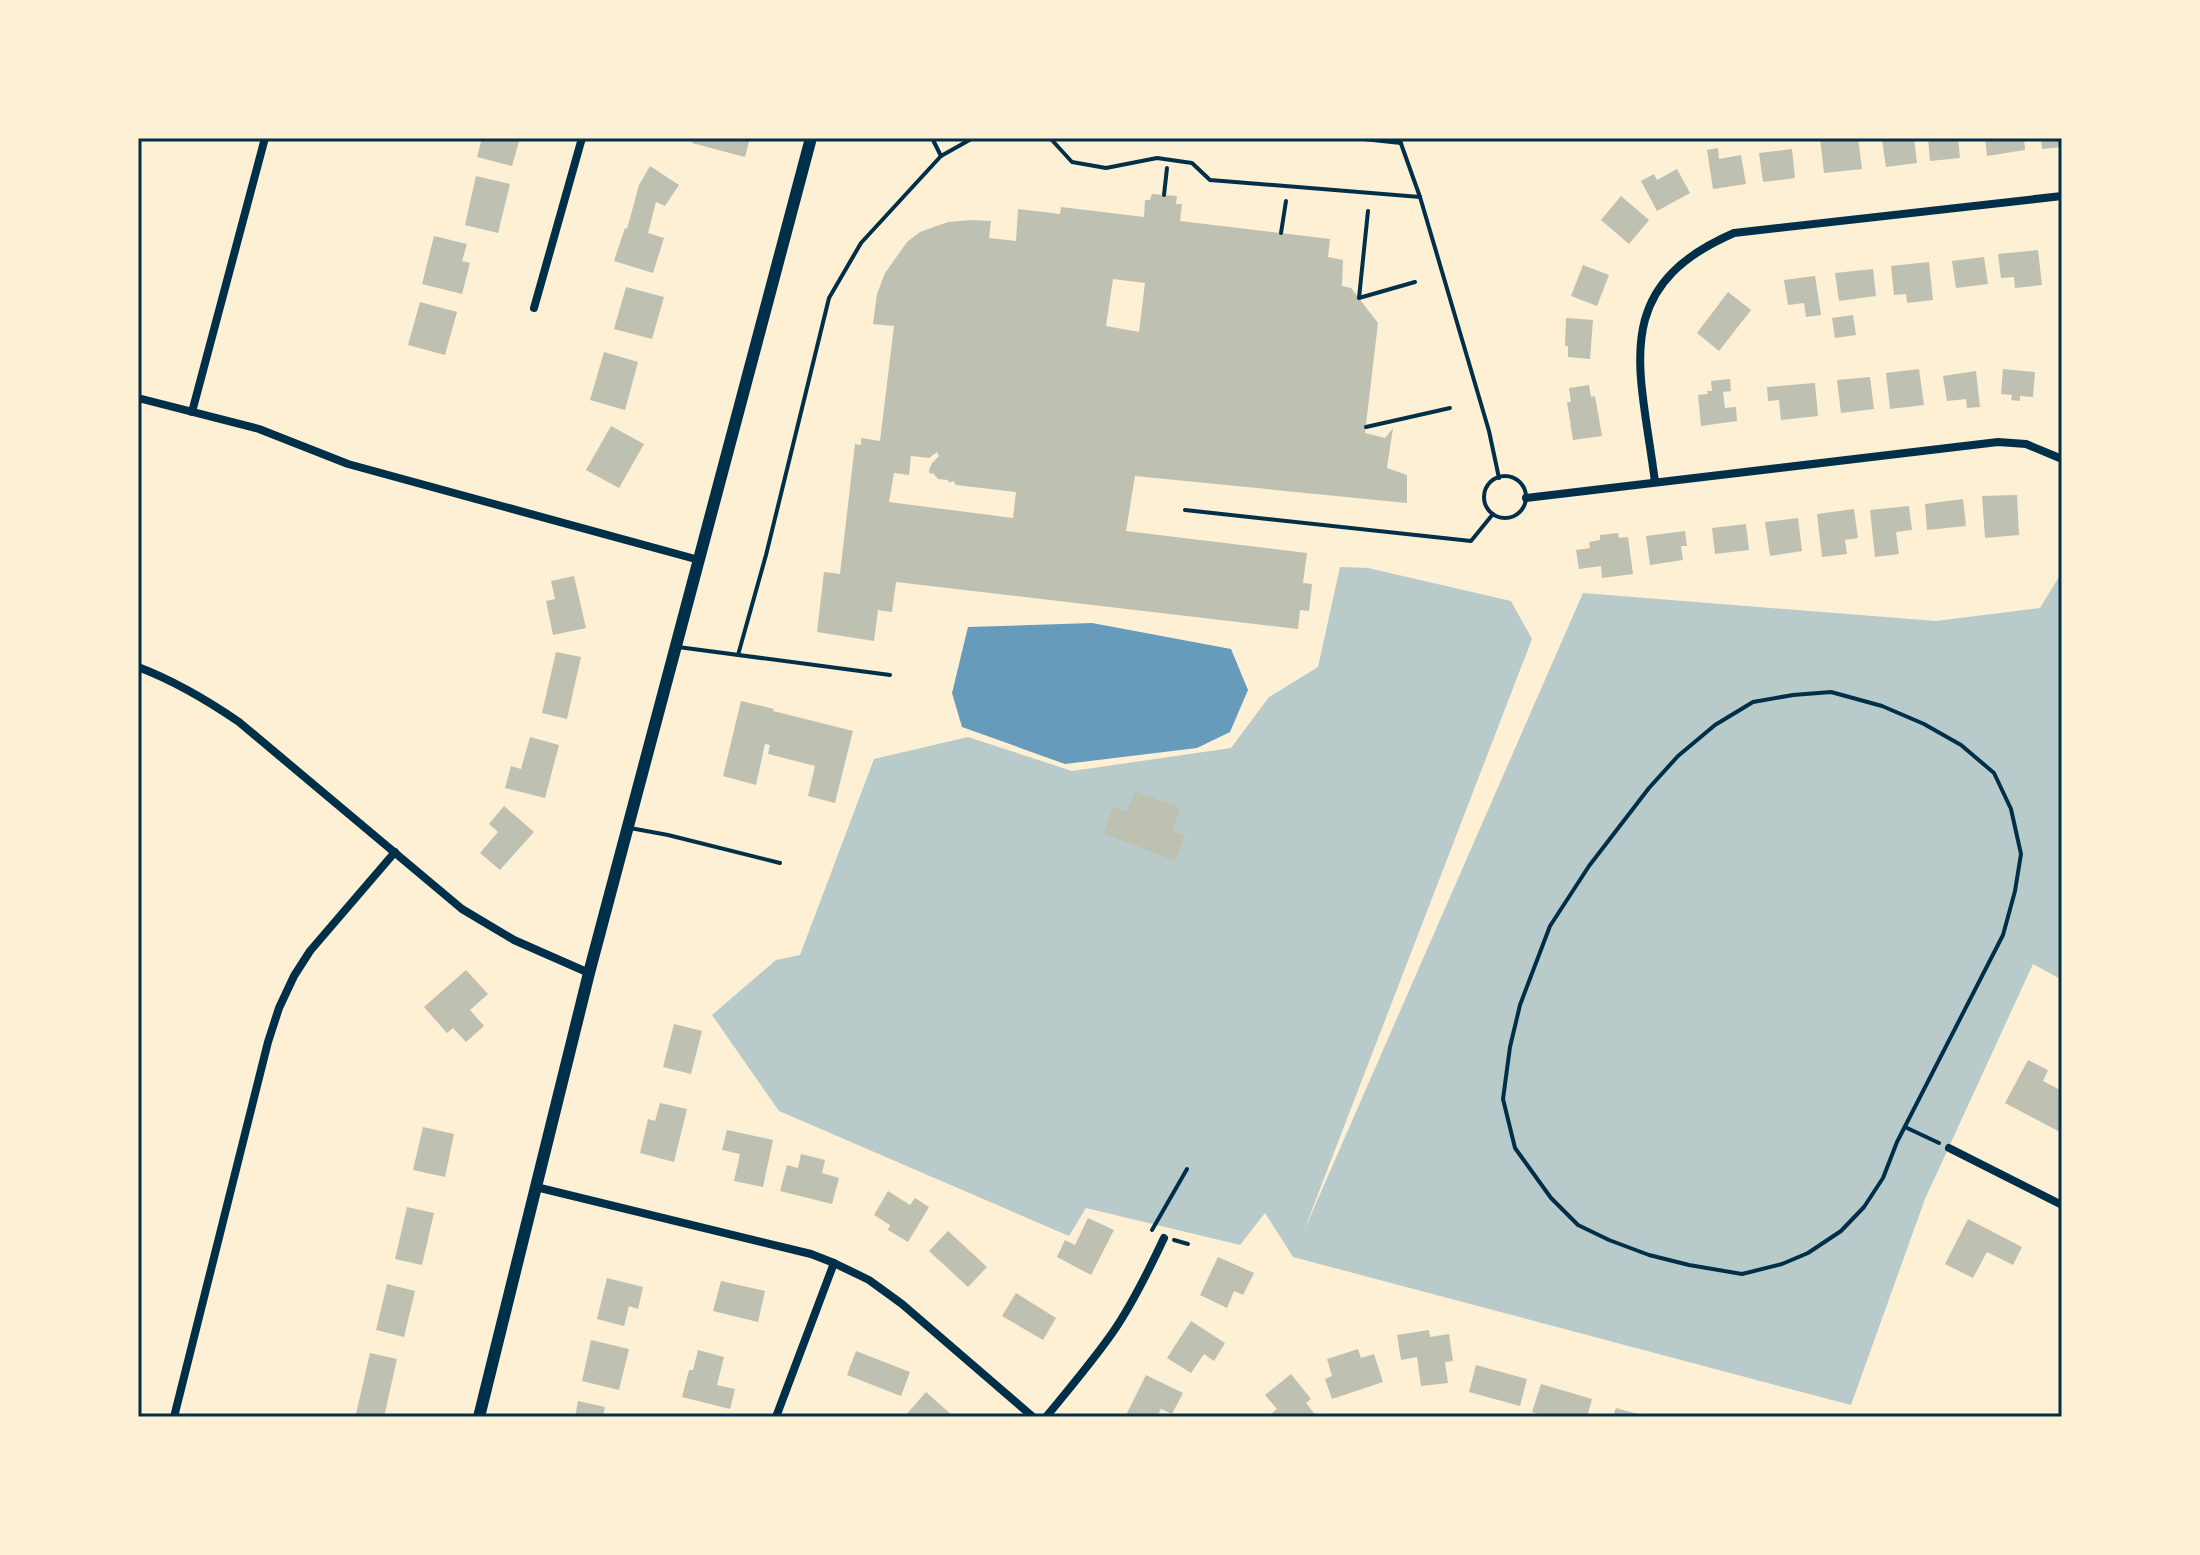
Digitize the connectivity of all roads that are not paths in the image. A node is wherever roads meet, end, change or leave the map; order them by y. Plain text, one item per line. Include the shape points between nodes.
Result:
1 (265, 138) edge
2 (582, 138) edge
3 (811, 138) edge
4 (932, 138) edge
5 (973, 138) edge
6 (1050, 138) edge
7 (1354, 138) edge
8 (1400, 140) edge
9 (941, 156) junction
10 (2062, 196) edge
11 (1420, 197) junction
12 (534, 308) dead end
13 (138, 398) edge
14 (192, 412) junction
15 (2062, 459) edge
16 (1499, 478) junction
17 (1655, 482) junction
18 (1526, 498) junction
19 (1185, 510) dead end
20 (1493, 514) junction
21 (699, 560) junction
22 (675, 647) junction
23 (738, 655) junction
24 (138, 667) edge
25 (890, 675) dead end
26 (627, 828) junction
27 (395, 852) junction
28 (780, 863) dead end
29 (589, 973) junction
30 (1945, 1146) road end
31 (536, 1187) junction
32 (2062, 1205) edge
33 (1164, 1238) road end
34 (834, 1263) junction
35 (174, 1417) edge
36 (479, 1417) edge
37 (776, 1417) edge
38 (1033, 1417) edge
39 (1046, 1417) edge

1 - 14 street
2 - 12 street
3 - 21 main road
4 - 9 lane
5 - 9 lane
6 - 11 lane via 1072,162 1106,168 1157,158 1192,163 1210,180
7 - 8 lane
8 - 11 lane
9 - 23 lane via 861,243 829,298
10 - 17 street via 1734,233 1688,257 1654,295 1640,343
11 - 16 lane
13 - 14 street
14 - 21 street via 259,429 348,464
15 - 17 street via 2026,444 1998,442
16 - 18 lane via 1518,481
16 - 20 lane via 1485,497
17 - 18 street
18 - 20 lane via 1517,514
19 - 20 lane via 1471,541
21 - 22 main road
22 - 23 lane
22 - 26 main road
23 - 25 lane
24 - 27 street via 202,697 239,722
26 - 28 lane
26 - 29 main road
27 - 29 street via 476,918
27 - 35 street via 310,951 279,1008
29 - 31 main road
30 - 32 street
31 - 34 street
31 - 36 main road
33 - 39 street via 1114,1330
34 - 37 street
34 - 38 street via 902,1304

